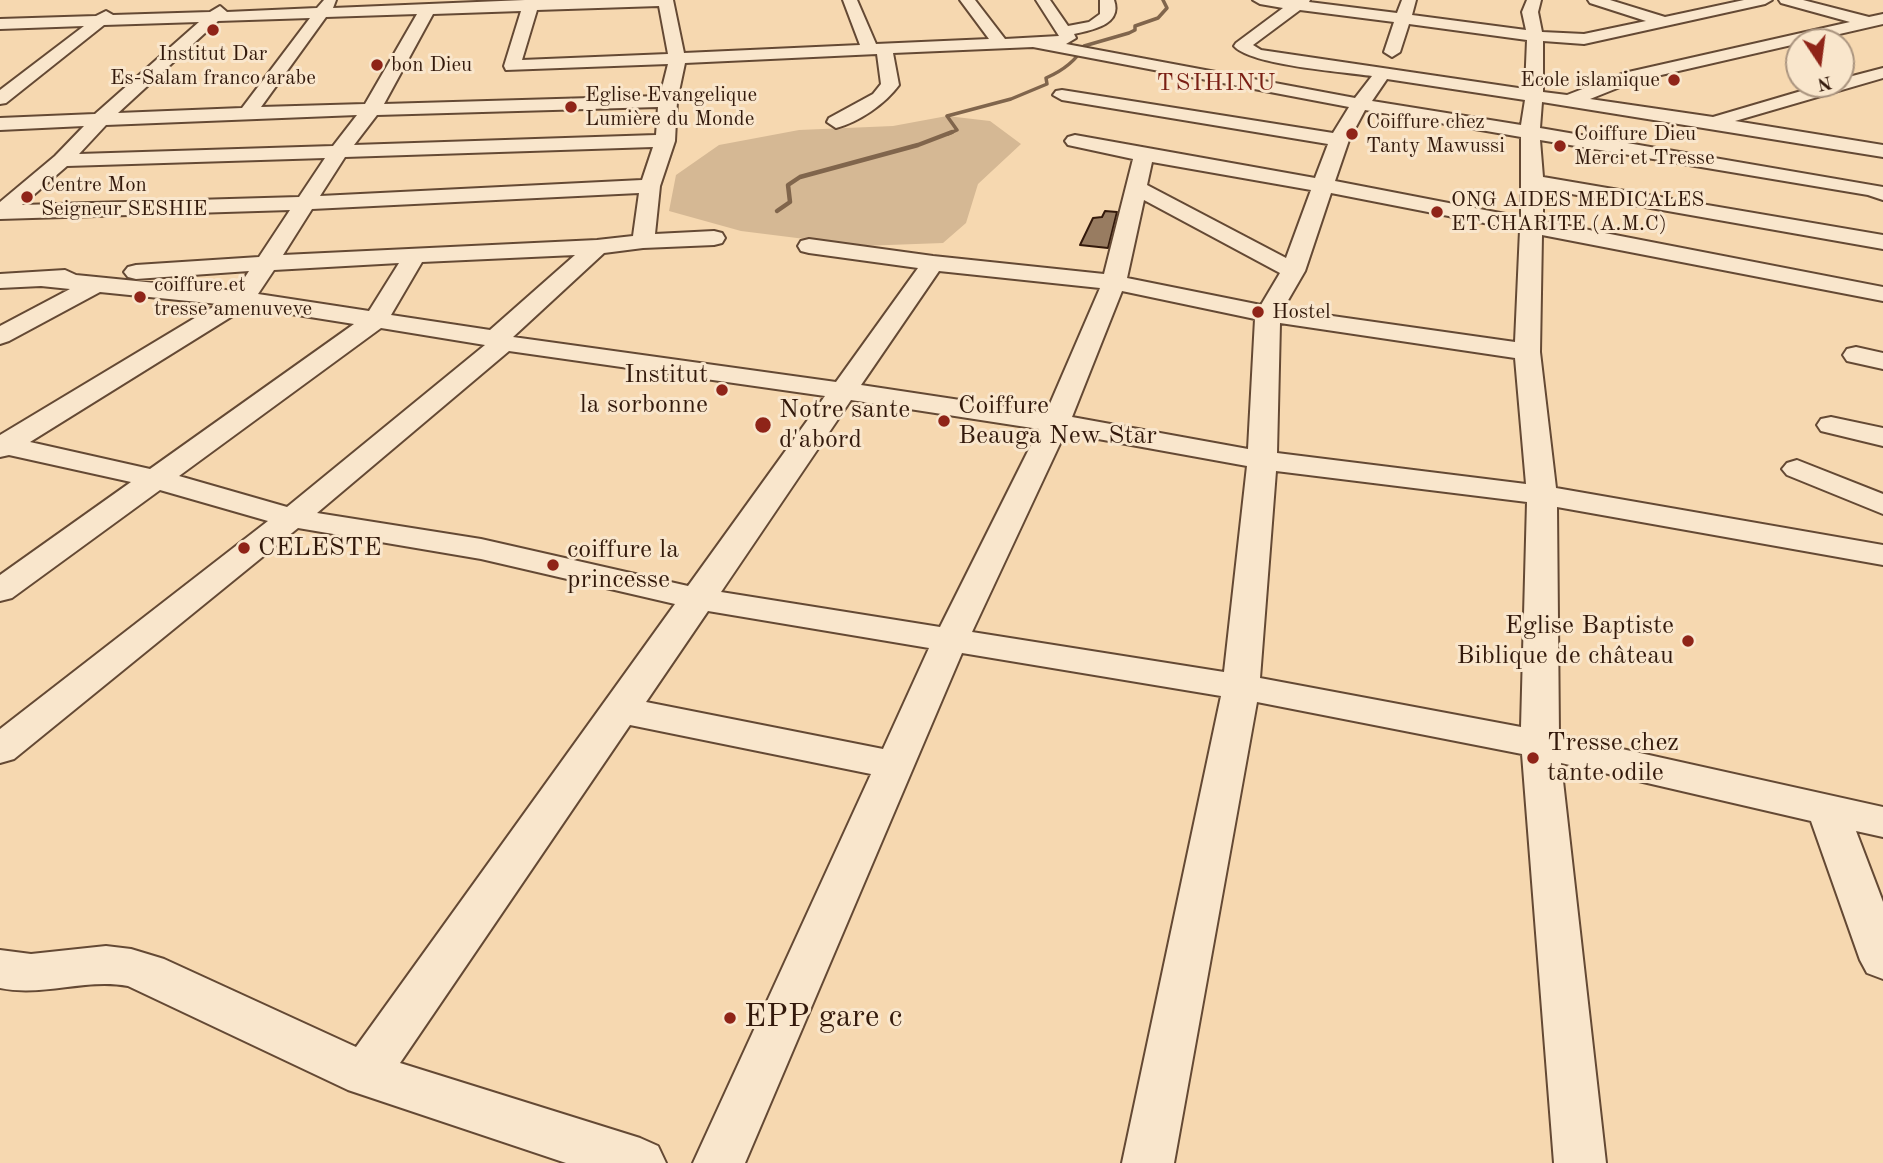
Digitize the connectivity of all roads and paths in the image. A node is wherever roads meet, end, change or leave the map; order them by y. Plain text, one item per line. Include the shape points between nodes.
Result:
1 (127, 0) edge
2 (232, 0) edge
3 (332, 0) edge
4 (849, 0) edge
5 (967, 0) edge
6 (1044, 0) edge
7 (1107, 0) edge
8 (1260, 0) edge
9 (1409, 0) edge
10 (1595, 0) edge
11 (1765, 0) edge
12 (1786, 0) edge
13 (666, 1) edge
14 (1301, 2) edge
15 (531, 3) edge
16 (19, 6) dead end
17 (1527, 8) edge
18 (428, 10) junction
19 (319, 15) junction
20 (0, 17) edge
21 (1402, 17) junction
22 (214, 18) junction
23 (1661, 20) junction
24 (100, 21) junction
25 (1878, 22) edge
26 (0, 24) edge
27 (1697, 31) dead end
28 (1064, 32) junction
29 (1535, 36) junction
30 (1721, 37) dead end
31 (1000, 43) junction
32 (1032, 43) junction
33 (1758, 48) junction
34 (877, 49) junction
35 (1392, 52) dead end
36 (1785, 56) edge
37 (677, 60) junction
38 (1383, 73) junction
39 (1883, 73) edge
40 (1855, 77) edge
41 (1861, 79) junction
42 (1883, 85) edge
43 (1062, 95) dead end
44 (1534, 97) junction
45 (0, 99) edge
46 (1569, 100) junction
47 (668, 101) junction
48 (1360, 104) junction
49 (371, 110) junction
50 (247, 113) junction
51 (100, 119) junction
52 (836, 122) dead end
53 (1713, 122) junction
54 (0, 124) edge
55 (1530, 132) junction
56 (1339, 140) junction
57 (665, 141) junction
58 (1075, 141) dead end
59 (1883, 151) edge
60 (339, 152) junction
61 (1144, 155) junction
62 (62, 160) junction
63 (1533, 181) junction
64 (1321, 185) junction
65 (650, 186) junction
66 (1137, 188) junction
67 (1883, 194) edge
68 (307, 203) junction
69 (0, 212) edge
70 (1532, 227) junction
71 (714, 238) dead end
72 (643, 241) junction
73 (1883, 243) edge
74 (809, 246) dead end
75 (597, 247) junction
76 (414, 257) junction
77 (266, 263) junction
78 (933, 263) junction
79 (1293, 271) junction
80 (43, 279) junction
81 (0, 281) edge
82 (1114, 282) junction
83 (99, 283) junction
84 (1883, 295) edge
85 (243, 299) junction
86 (1268, 314) junction
87 (376, 320) junction
88 (0, 336) edge
89 (499, 341) junction
90 (1527, 352) junction
91 (1856, 355) dead end
92 (1883, 361) edge
93 (843, 393) junction
94 (1056, 423) junction
95 (1831, 425) dead end
96 (1883, 437) edge
97 (2, 445) edge
98 (1262, 460) junction
99 (1797, 469) dead end
100 (156, 479) junction
101 (1542, 495) junction
102 (1883, 505) edge
103 (292, 518) junction
104 (1883, 555) edge
105 (0, 591) edge
106 (698, 599) junction
107 (950, 641) junction
108 (1241, 687) junction
109 (618, 710) junction
110 (1540, 744) junction
111 (0, 748) edge
112 (895, 765) junction
113 (1828, 812) junction
114 (1883, 822) edge
115 (1883, 960) edge
116 (0, 968) edge
117 (365, 1074) junction
118 (640, 1163) edge
119 (719, 1163) edge
120 (1147, 1163) edge
121 (1580, 1163) edge

1 - 24 street
2 - 22 street
3 - 19 street
4 - 34 street
5 - 31 street
6 - 28 street
7 - 28 street via 1107,16 1094,25
8 - 14 street
9 - 21 street
10 - 23 street
11 - 23 street
12 - 25 street
13 - 15 street
13 - 37 street
14 - 21 street
14 - 38 street via 1242,46 1256,54
15 - 18 street
15 - 37 street via 512,66
16 - 20 street
17 - 29 street
18 - 19 street
18 - 49 street
19 - 22 street
19 - 50 street
21 - 29 street
21 - 35 street
22 - 24 street
22 - 51 street
23 - 27 street
23 - 29 street via 1584,38
24 - 26 street
24 - 45 street
25 - 33 street
28 - 32 street via 1068,38 1064,40
29 - 44 street
30 - 33 street
31 - 32 street
31 - 34 street
32 - 48 street
33 - 36 street
33 - 46 street via 1630,77
34 - 37 street
34 - 52 street via 890,85 879,98
37 - 47 street
38 - 44 street
38 - 48 street
39 - 41 street
40 - 41 street
41 - 42 street
41 - 53 street
43 - 56 street
44 - 46 street
44 - 55 street
46 - 53 street
47 - 49 street
47 - 57 street
48 - 55 street
48 - 56 street
49 - 50 street
49 - 60 street
50 - 51 street
51 - 54 street
51 - 62 street
53 - 59 street
55 - 63 street
55 - 67 street
56 - 64 street
57 - 60 street
57 - 65 street
58 - 61 street
60 - 62 street
60 - 68 street
61 - 64 street
61 - 66 street
62 - 69 street
63 - 70 street
63 - 73 street
64 - 70 street
64 - 79 street
65 - 68 street
65 - 72 street
66 - 79 street
66 - 82 street
68 - 69 street
68 - 77 street
70 - 84 street
70 - 90 street
71 - 72 street
72 - 75 street
74 - 78 street
75 - 76 street
75 - 89 street
76 - 77 street
76 - 87 street
77 - 80 street
77 - 85 street
78 - 82 street
78 - 93 street
79 - 86 street
80 - 81 street
80 - 83 street
82 - 86 street
82 - 94 street
83 - 85 street
83 - 88 street
85 - 87 street
85 - 97 street
86 - 90 street
86 - 98 street
87 - 89 street
87 - 100 street
89 - 93 street
89 - 103 street
90 - 101 street
91 - 92 street
93 - 94 street
93 - 106 street
94 - 98 street
94 - 107 street
95 - 96 street
97 - 100 street
98 - 101 street
98 - 108 street
99 - 102 street
100 - 103 street
100 - 105 street
101 - 104 street
101 - 110 street
103 - 106 street via 481,549
103 - 111 street
106 - 107 street
106 - 109 street
107 - 108 street
107 - 112 street
108 - 110 street
108 - 120 street
109 - 112 street
109 - 117 street
110 - 113 street
110 - 121 street
112 - 119 street
113 - 114 street
113 - 115 street
116 - 117 street via 19,974 52,974 122,966 148,973
117 - 118 street

